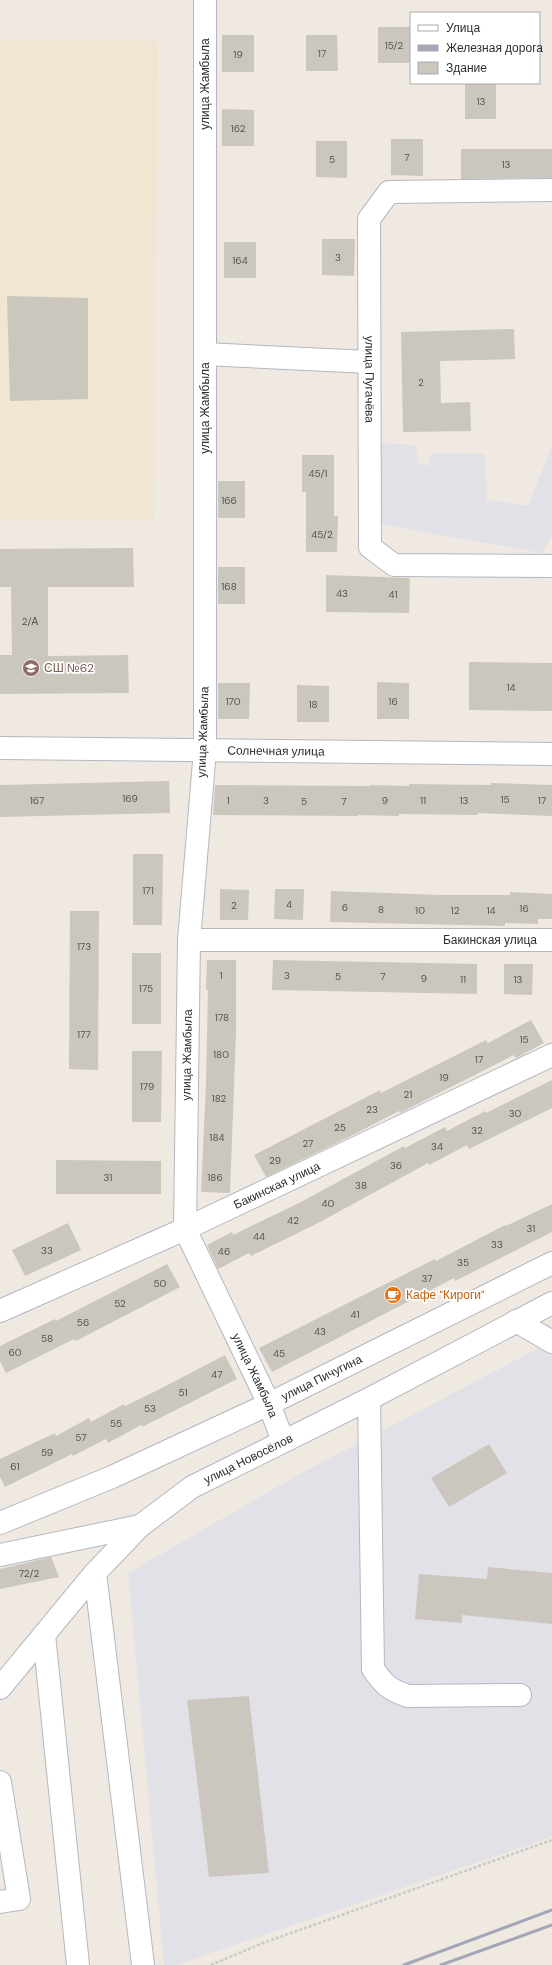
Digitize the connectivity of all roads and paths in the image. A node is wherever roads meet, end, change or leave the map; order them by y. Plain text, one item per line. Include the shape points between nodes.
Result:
1 (205, 0) edge
2 (552, 190) edge
3 (205, 354) junction
4 (369, 362) junction
5 (552, 566) edge
6 (0, 748) edge
7 (205, 750) junction
8 (552, 754) edge
9 (189, 940) junction
10 (552, 940) edge
11 (552, 1055) edge
12 (185, 1229) junction
13 (552, 1263) edge
14 (552, 1303) edge
15 (0, 1311) edge
16 (516, 1321) junction
17 (552, 1342) edge
18 (369, 1399) junction
19 (269, 1404) junction
20 (283, 1441) junction
21 (0, 1523) edge
22 (140, 1526) junction
23 (0, 1555) edge
24 (95, 1573) junction
25 (44, 1635) junction
26 (0, 1688) edge
27 (520, 1695) dead end
28 (0, 1782) edge
29 (552, 1840) edge
30 (0, 1902) edge
31 (78, 1965) edge
32 (142, 1965) edge
33 (211, 1965) edge

1 - 3 street, улица Жамбыла
2 - 4 street, улица Пугачёва via 389,192 369,219
3 - 4 street
3 - 7 street, улица Жамбыла
4 - 5 street, улица Пугачёва via 370,547 394,565
6 - 7 street, Солнечная улица
7 - 8 street, Солнечная улица
7 - 9 street, улица Жамбыла
9 - 10 street, Бакинская улица
9 - 12 street, улица Жамбыла
11 - 12 street, Бакинская улица
12 - 15 street, Бакинская улица
12 - 19 street, улица Жамбыла
13 - 19 street, улица Пичугина
14 - 16 street, улица Новосёлов
16 - 17 street
16 - 18 street, улица Новосёлов
18 - 20 street, улица Новосёлов
18 - 27 street via 374,1669 383,1683 393,1691 408,1696
19 - 20 street, улица Жамбыла
19 - 21 street, улица Пичугина via 112,1477
20 - 22 street, улица Новосёлов via 192,1487
22 - 23 street
22 - 24 street, улица Новосёлов
24 - 25 street, улица Новосёлов
24 - 32 street
25 - 26 street, улица Новосёлов
25 - 31 street
28 - 30 street via 19,1900
29 - 33 path

